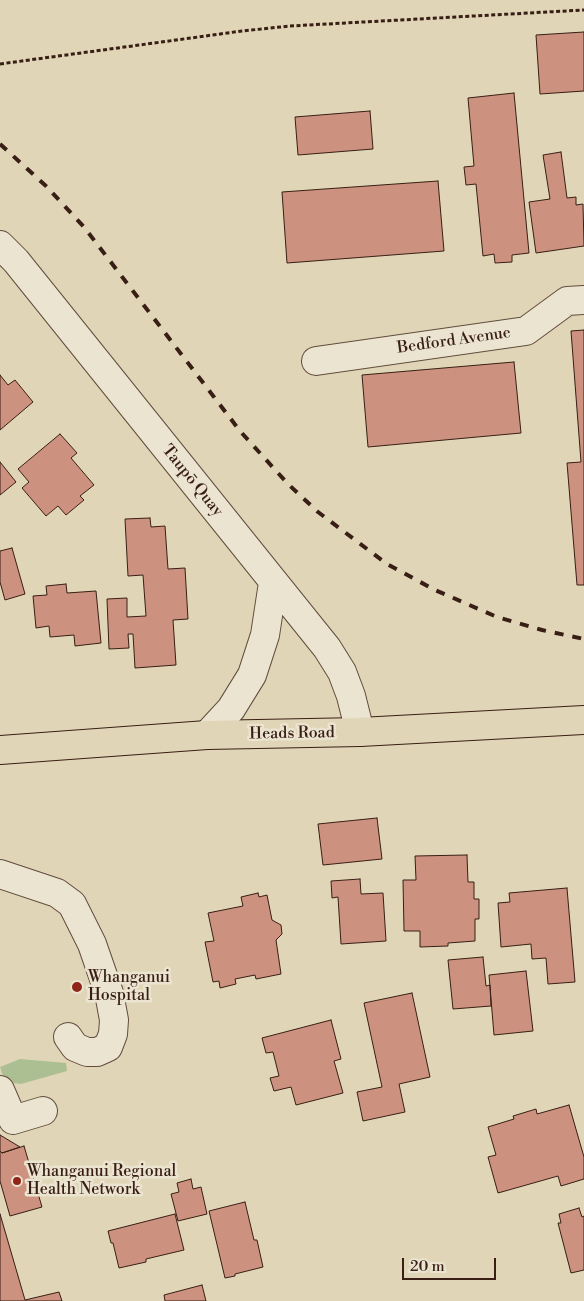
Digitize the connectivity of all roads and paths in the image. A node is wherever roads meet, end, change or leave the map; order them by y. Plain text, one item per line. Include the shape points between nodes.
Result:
1 (584, 10) edge
2 (0, 64) edge
3 (0, 245) edge
4 (584, 300) edge
5 (316, 360) dead end
6 (273, 583) junction
7 (584, 720) edge
8 (360, 732) junction
9 (207, 735) junction
10 (0, 750) edge
11 (0, 874) edge
12 (68, 1037) dead end
13 (0, 1090) edge
14 (43, 1111) dead end

1 - 2 path via 290,26
3 - 6 street, Taupō Quay
4 - 5 street, Bedford Avenue via 568,301 526,331
6 - 8 street, Taupō Quay via 342,672
6 - 9 street via 265,635 252,675 231,709
7 - 8 main road, Heads Road
8 - 9 main road, Heads Road
9 - 10 main road, Heads Road
11 - 12 street via 57,893 72,904 92,944 109,992 114,1034 108,1047 97,1052 75,1047
13 - 14 street via 13,1120

